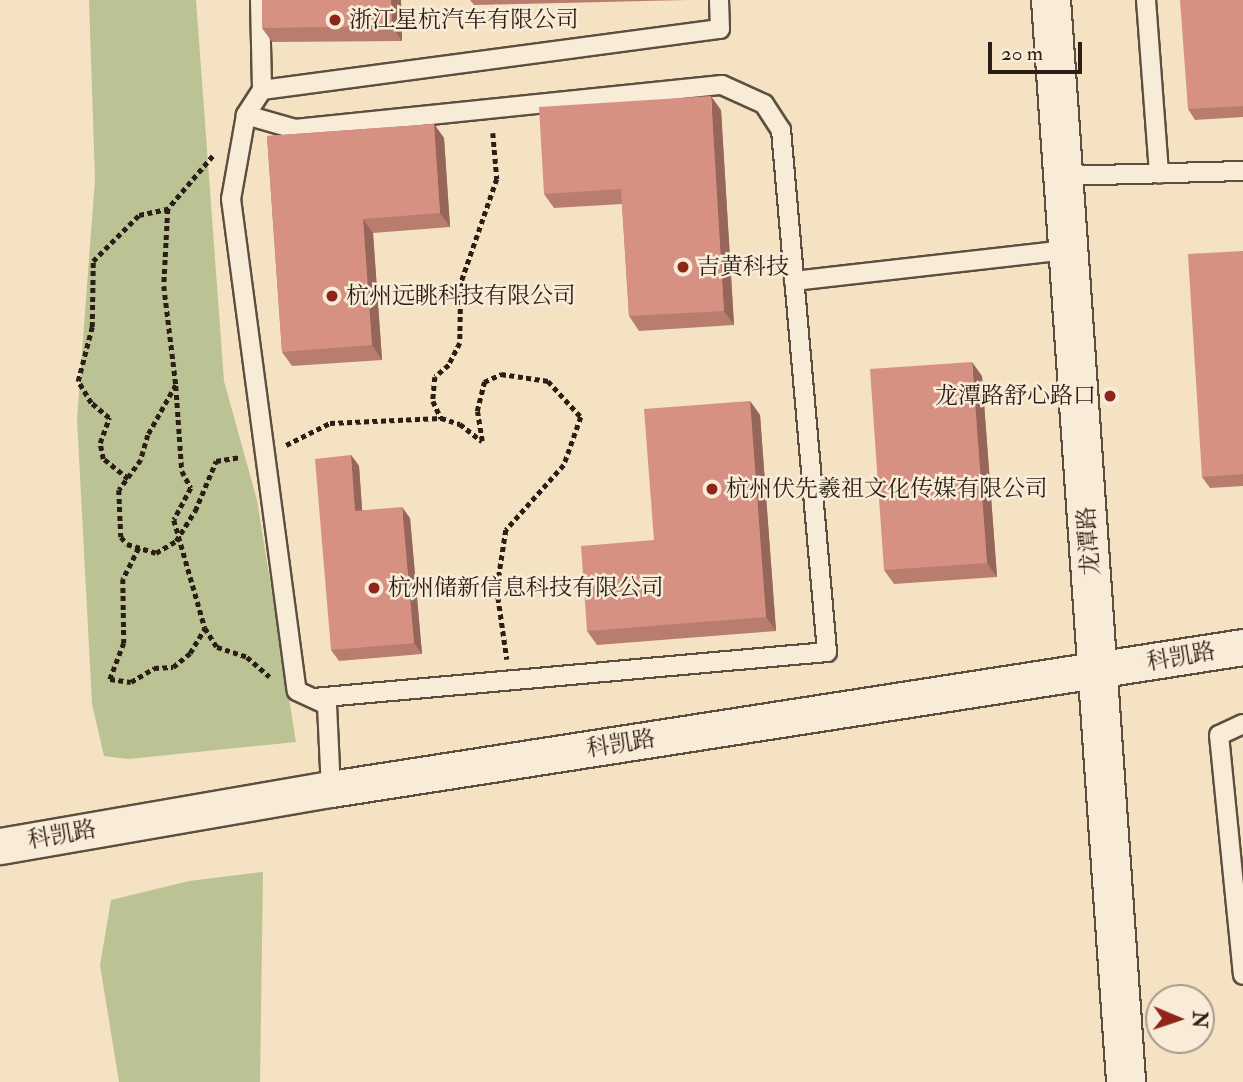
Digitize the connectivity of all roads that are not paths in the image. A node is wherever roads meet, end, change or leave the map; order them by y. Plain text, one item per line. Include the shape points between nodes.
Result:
1 (260, 0) edge
2 (719, 0) edge
3 (1051, 0) edge
4 (1146, 0) edge
5 (262, 90) junction
6 (246, 115) junction
7 (1243, 171) edge
8 (1159, 174) junction
9 (1063, 176) junction
10 (1068, 250) junction
11 (794, 281) junction
12 (1243, 647) edge
13 (1098, 671) junction
14 (305, 694) junction
15 (1243, 724) edge
16 (331, 789) junction
17 (0, 846) edge
18 (1243, 975) edge
19 (1126, 1082) edge

1 - 5 lane
2 - 5 lane via 720,29
3 - 9 street, 龙潭路
4 - 8 lane
5 - 6 lane
6 - 11 lane via 295,129 722,85 764,104 781,130
6 - 14 lane via 231,199 265,454
7 - 8 lane
8 - 9 lane
9 - 10 street, 龙潭路
10 - 11 lane
10 - 13 street, 龙潭路
11 - 14 lane via 827,652
12 - 13 street, 科凯路
13 - 16 street, 科凯路
13 - 19 street, 龙潭路
14 - 16 lane via 327,705
15 - 18 lane via 1219,735
16 - 17 street, 科凯路

